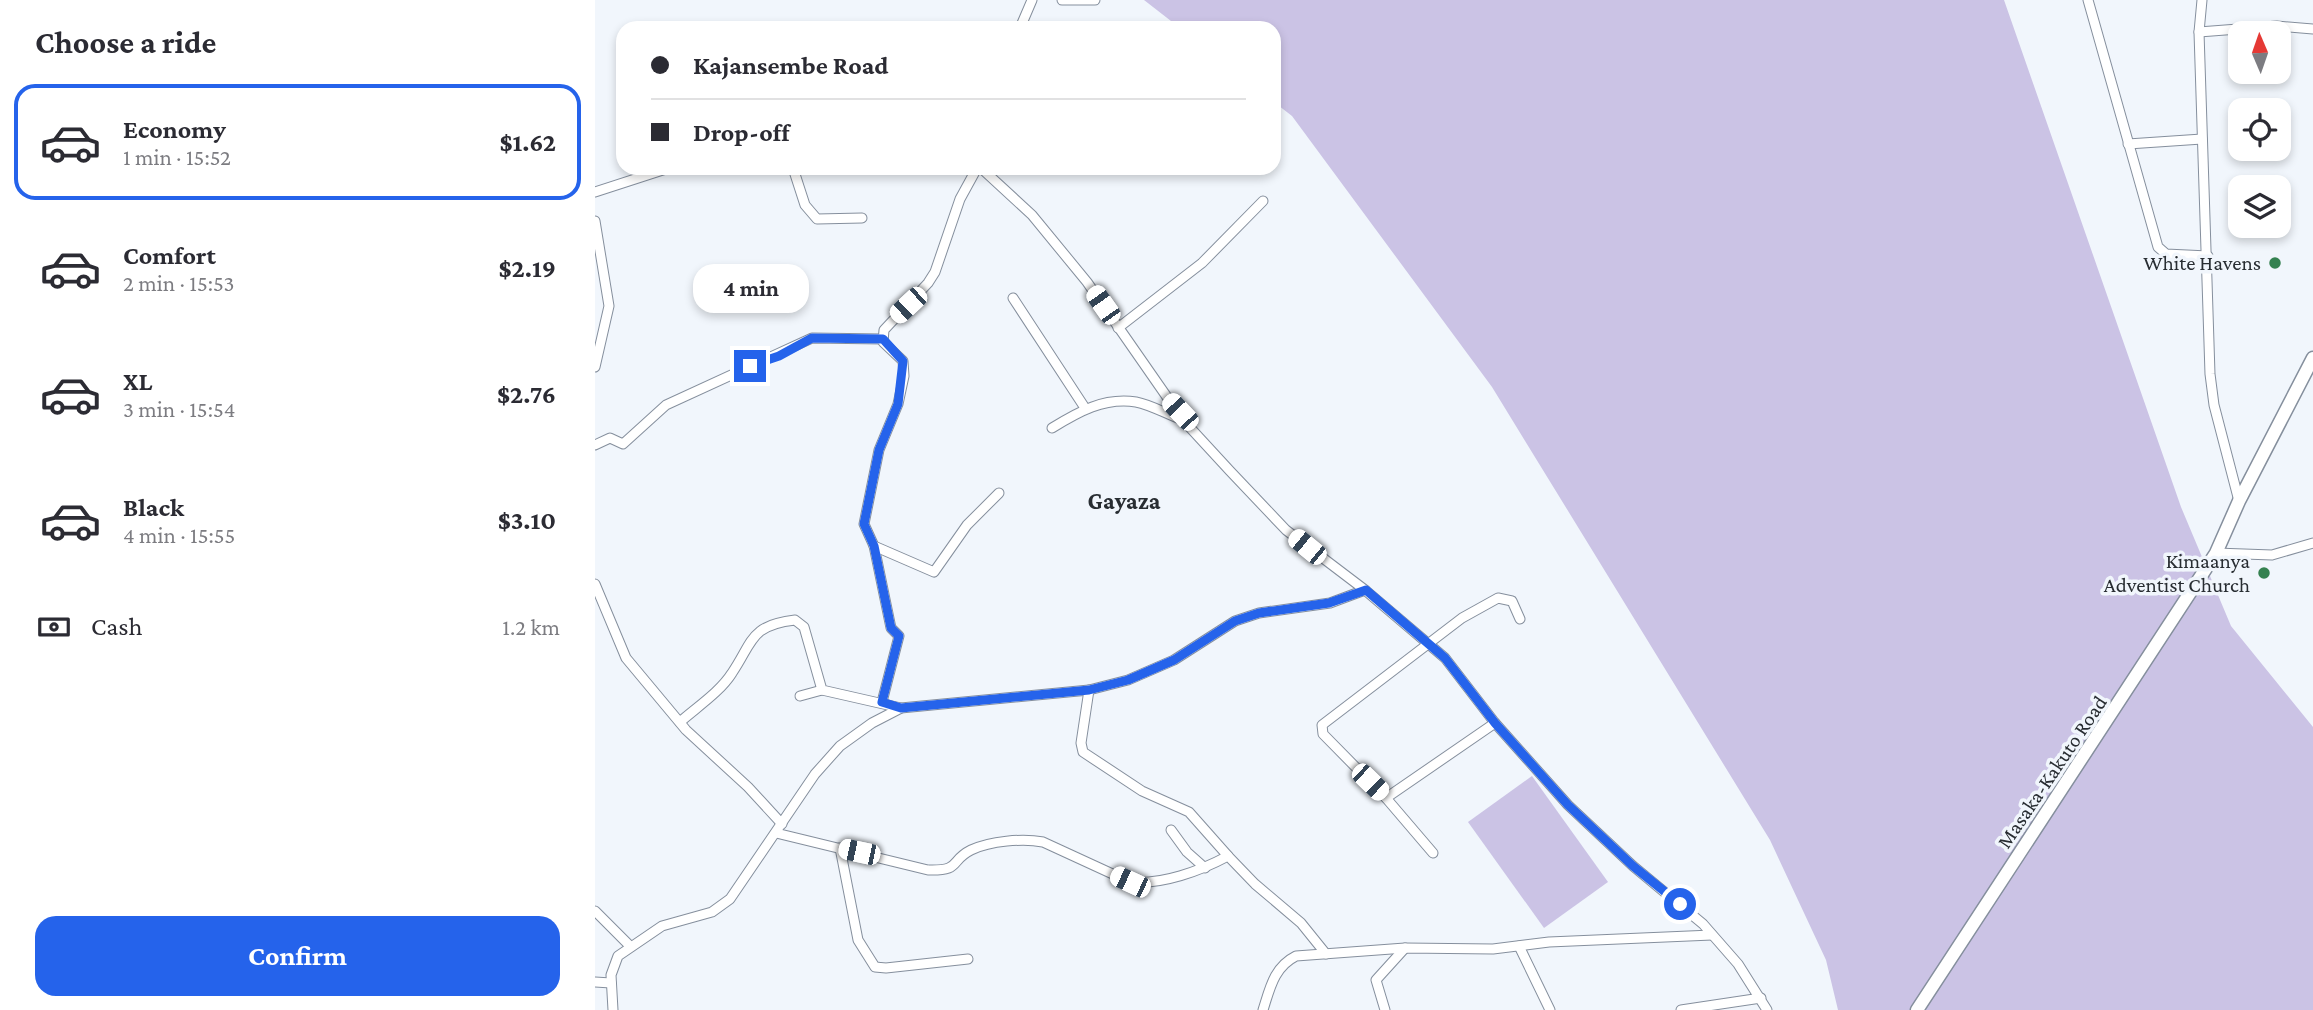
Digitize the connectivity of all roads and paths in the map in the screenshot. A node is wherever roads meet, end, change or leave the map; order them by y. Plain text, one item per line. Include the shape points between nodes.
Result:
1 (1032, 0) edge
2 (1062, 0) edge
3 (1095, 0) edge
4 (2088, 0) edge
5 (2202, 0) edge
6 (1023, 21) edge
7 (2313, 29) edge
8 (2199, 32) junction
9 (2202, 139) junction
10 (2128, 144) junction
11 (647, 175) edge
12 (795, 175) edge
13 (975, 175) edge
14 (987, 175) edge
15 (595, 192) edge
16 (1263, 201) dead end
17 (862, 218) dead end
18 (595, 221) edge
19 (2208, 256) junction
20 (1013, 298) dead end
21 (1118, 328) junction
22 (883, 339) junction
23 (2313, 358) edge
24 (595, 368) edge
25 (1085, 408) junction
26 (1183, 420) junction
27 (1052, 428) dead end
28 (595, 445) edge
29 (999, 493) dead end
30 (2239, 501) junction
31 (2313, 543) edge
32 (874, 546) junction
33 (2216, 553) junction
34 (595, 584) edge
35 (1366, 590) junction
36 (1520, 619) dead end
37 (1429, 645) junction
38 (821, 690) junction
39 (1089, 690) junction
40 (800, 696) dead end
41 (882, 702) junction
42 (901, 708) junction
43 (680, 722) junction
44 (1495, 723) junction
45 (1386, 798) junction
46 (782, 824) junction
47 (1171, 830) dead end
48 (776, 833) junction
49 (840, 848) junction
50 (1433, 853) dead end
51 (1228, 856) junction
52 (1205, 868) junction
53 (595, 911) edge
54 (1712, 935) junction
55 (630, 946) junction
56 (1519, 946) junction
57 (1405, 948) junction
58 (1326, 954) junction
59 (968, 959) dead end
60 (595, 982) edge
61 (611, 983) junction
62 (1761, 998) junction
63 (613, 1010) edge
64 (1263, 1010) edge
65 (1385, 1010) edge
66 (1550, 1010) edge
67 (1681, 1010) edge
68 (1767, 1010) edge
69 (1917, 1010) edge

1 - 6 street
2 - 3 street
4 - 10 street
5 - 8 street
7 - 8 street via 2277,26
8 - 9 street
9 - 10 street
9 - 19 street
10 - 19 street via 2158,247 2166,254
11 - 15 street
12 - 17 street via 805,205 817,219
13 - 22 street via 960,199 935,272 884,330
14 - 21 street via 1032,215
16 - 21 street via 1202,263
18 - 24 street via 609,306
19 - 30 street via 2210,374
20 - 25 street
21 - 26 street
22 - 28 street via 812,338 666,405 623,444 610,438
22 - 32 street via 905,367 864,516 866,534
23 - 30 highway, Masaka-Kakuto Road
25 - 26 street via 1137,402
25 - 27 street
26 - 35 street via 1286,530
29 - 32 street via 967,525 934,572
30 - 33 highway, Masaka-Kakuto Road
31 - 33 street via 2272,555
32 - 41 street via 891,628 899,636
33 - 69 highway, Masaka-Kakuto Road
34 - 43 street via 626,658
35 - 37 street
35 - 39 street via 1329,603 1235,621 1174,660 1128,680
36 - 37 street via 1512,601 1499,598 1452,625
37 - 44 street via 1445,658
37 - 45 street via 1322,725 1323,734
38 - 40 street
38 - 41 street
38 - 43 street via 804,627 790,620 769,625 751,638 733,673
39 - 42 street
39 - 51 street via 1083,752 1142,791 1189,812
41 - 42 street
42 - 46 street via 840,746
43 - 46 street
44 - 45 street
44 - 54 street via 1596,833
45 - 50 street
46 - 48 street
47 - 52 street
48 - 49 street
48 - 55 street via 730,899 712,912 662,926
49 - 52 street via 946,871 973,849 1029,839 1130,882 1146,884
49 - 59 street via 858,940 875,967
51 - 52 street
51 - 58 street via 1301,923
53 - 55 street
54 - 56 street
54 - 62 street
55 - 61 street via 618,956
56 - 57 street
56 - 66 street
57 - 58 street
57 - 65 street via 1376,980
58 - 64 street via 1296,956 1284,962
60 - 61 street
61 - 63 street
62 - 67 street
62 - 68 street

